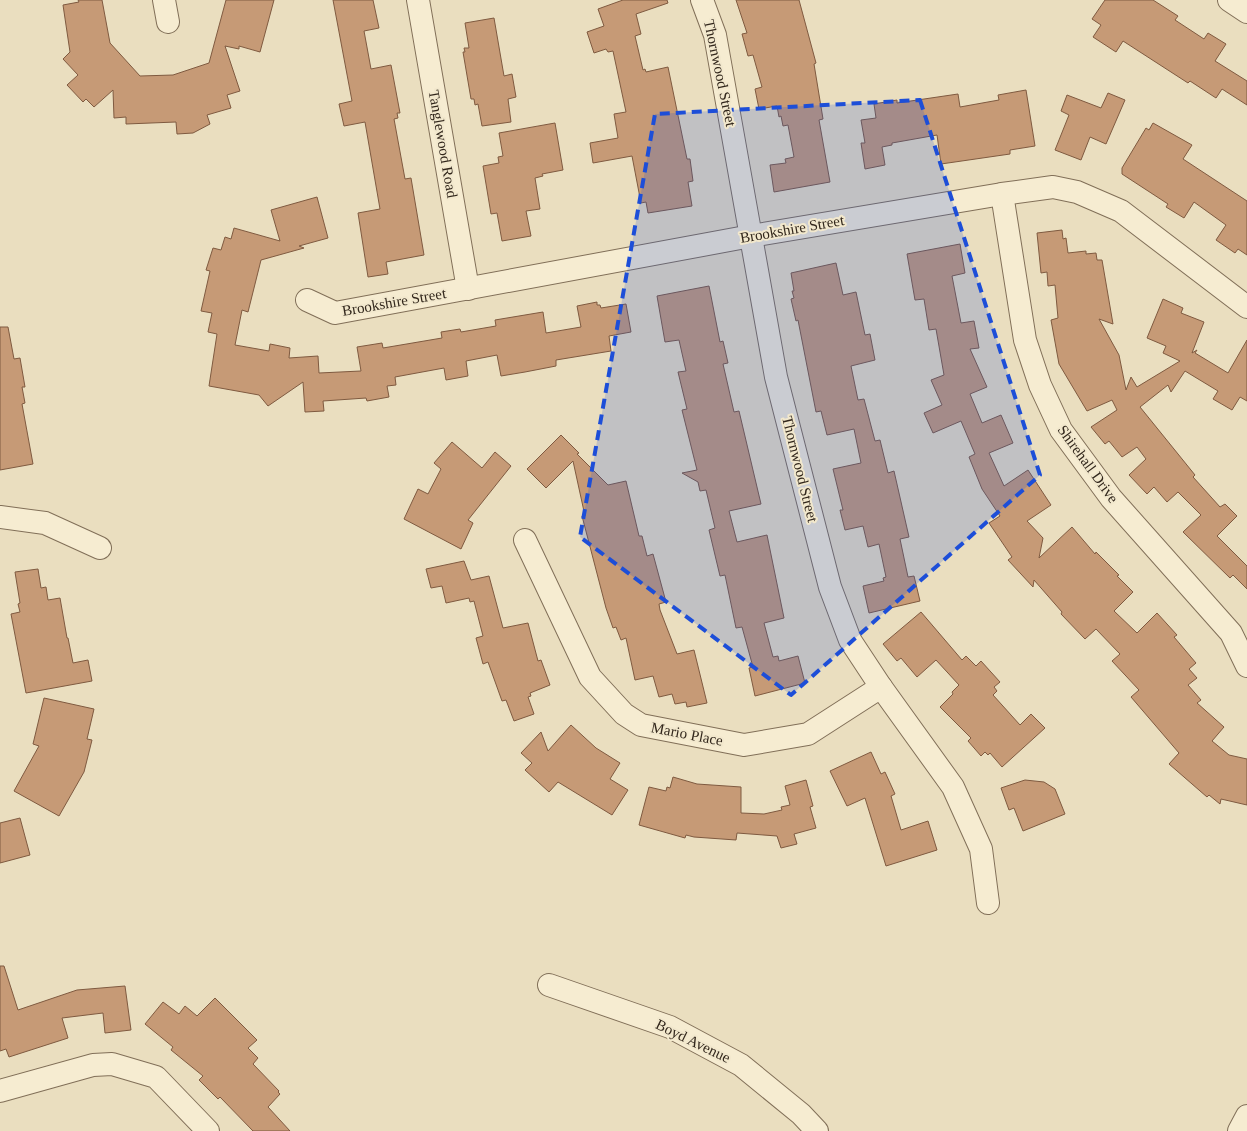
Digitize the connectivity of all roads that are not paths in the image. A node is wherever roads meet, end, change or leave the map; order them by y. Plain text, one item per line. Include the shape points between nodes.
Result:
1 (418, 0) edge
2 (702, 0) edge
3 (1229, 0) edge
4 (1247, 12) edge
5 (1002, 194) junction
6 (752, 236) junction
7 (468, 289) junction
8 (307, 300) dead end
9 (1247, 307) edge
10 (0, 517) edge
11 (525, 540) dead end
12 (100, 548) dead end
13 (1247, 666) edge
14 (881, 687) junction
15 (988, 903) dead end
16 (549, 985) dead end
17 (0, 1091) edge
18 (1247, 1116) edge
19 (208, 1131) edge
20 (817, 1131) edge
21 (1239, 1131) edge

1 - 7 street, Tanglewood Road
2 - 6 street, Thornwood Street via 715,35
3 - 4 street
5 - 6 street, Brookshire Street
5 - 9 street, Brookshire Street via 1053,187 1077,192 1121,211
5 - 13 street, Shirehall Drive via 1025,340 1040,386 1061,430 1111,498 1231,633
6 - 7 street, Brookshire Street
6 - 14 street, Thornwood Street via 776,377 830,586 850,640
7 - 8 street, Brookshire Street via 335,313
10 - 12 street via 45,523
11 - 14 street, Mario Place via 590,676 624,714 641,725 744,745 808,734
14 - 15 street, Thornwood Street via 953,787 981,849
16 - 20 street, Boyd Avenue via 670,1027 741,1065
17 - 19 street via 93,1065 112,1064 156,1077
18 - 21 street

